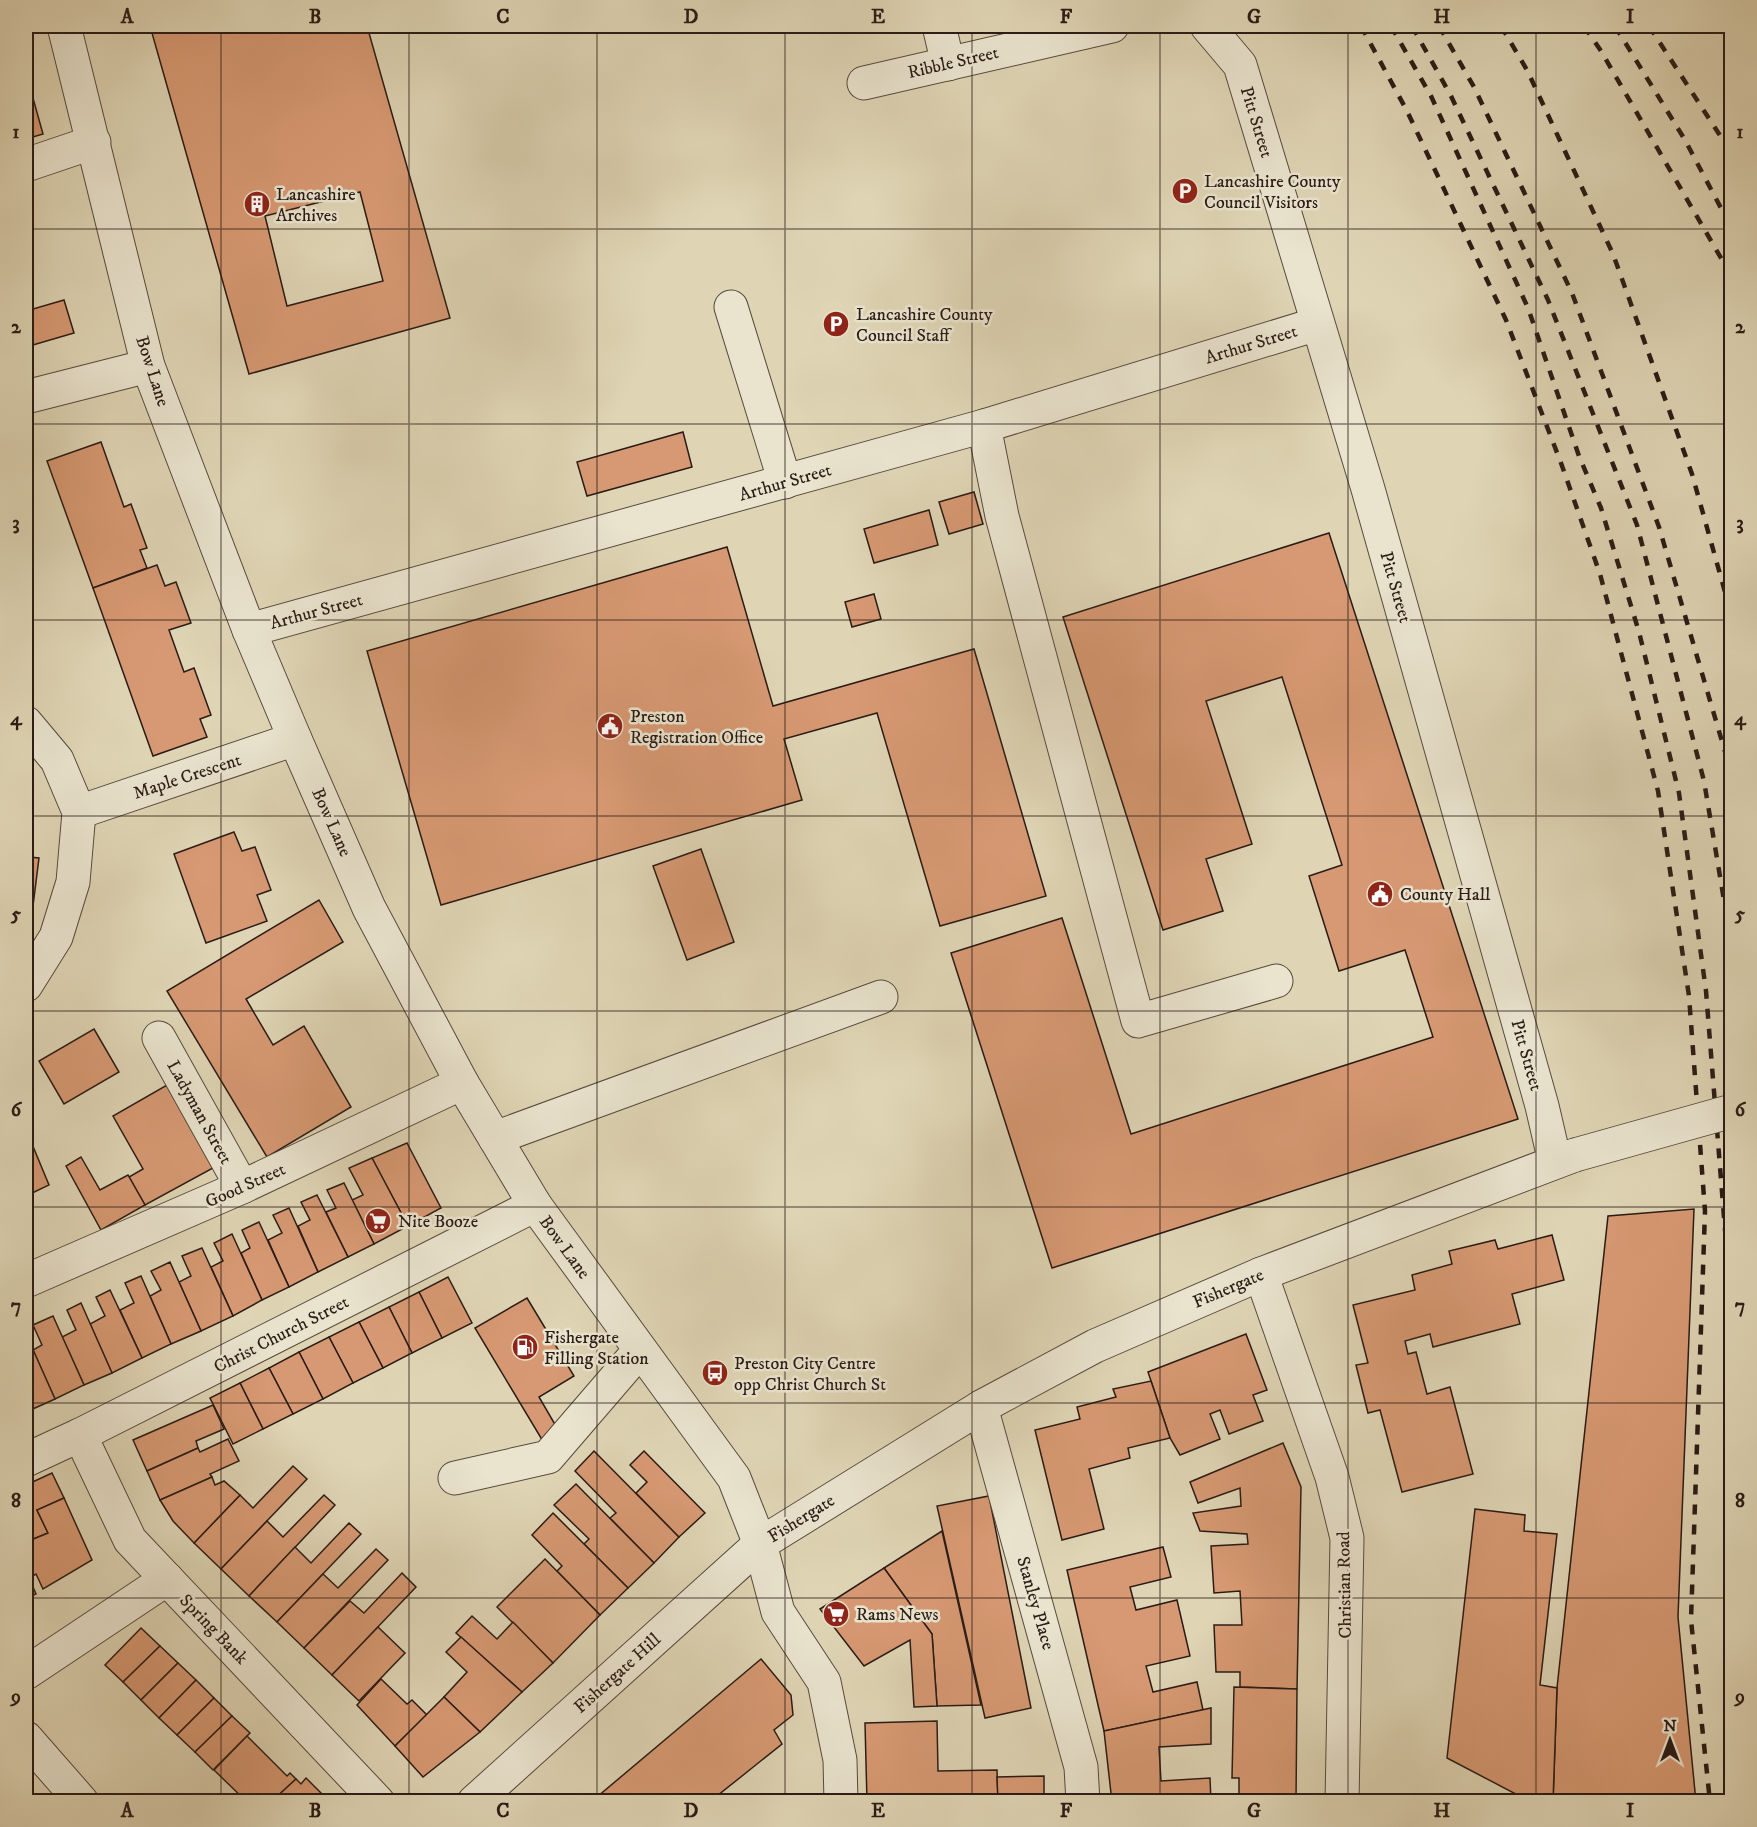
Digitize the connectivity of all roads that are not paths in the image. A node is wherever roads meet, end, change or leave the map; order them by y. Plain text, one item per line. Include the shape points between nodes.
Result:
1 (64, 26) edge
2 (939, 26) edge
3 (1112, 26) edge
4 (1207, 26) edge
5 (948, 64) junction
6 (864, 82) dead end
7 (94, 142) junction
8 (26, 165) edge
9 (730, 307) dead end
10 (1317, 324) junction
11 (148, 366) junction
12 (26, 396) edge
13 (984, 426) junction
14 (785, 483) junction
15 (249, 630) junction
16 (26, 723) edge
17 (295, 740) junction
18 (78, 812) junction
19 (1276, 981) dead end
20 (26, 985) edge
21 (881, 997) dead end
22 (159, 1038) dead end
23 (462, 1083) junction
24 (1731, 1111) edge
25 (495, 1138) junction
26 (1565, 1158) junction
27 (242, 1187) junction
28 (535, 1205) junction
29 (1261, 1274) junction
30 (26, 1281) edge
31 (640, 1350) junction
32 (981, 1407) junction
33 (80, 1436) junction
34 (26, 1460) edge
35 (455, 1478) dead end
36 (760, 1544) junction
37 (167, 1579) junction
38 (26, 1673) edge
39 (26, 1738) edge
40 (81, 1802) edge
41 (378, 1802) edge
42 (474, 1802) edge
43 (841, 1802) edge
44 (1083, 1802) edge
45 (1342, 1802) edge

1 - 7 street, Bow Lane
2 - 5 street
3 - 5 street, Ribble Street
4 - 10 street, Pitt Street via 1240,65
5 - 6 street, Ribble Street
7 - 8 street
7 - 11 street, Bow Lane
9 - 14 street
10 - 13 street, Arthur Street
10 - 26 street, Pitt Street via 1368,489 1542,1106
11 - 12 street
11 - 15 street, Bow Lane
13 - 14 street, Arthur Street
13 - 19 street via 1002,516 1138,1021
14 - 15 street, Arthur Street
15 - 17 street, Bow Lane
16 - 18 street via 57,760
17 - 18 street, Maple Crescent
17 - 23 street, Bow Lane via 369,908
18 - 20 street via 72,882 56,937
21 - 25 street
22 - 27 street, Ladyman Street
23 - 25 street, Bow Lane
23 - 27 street, Good Street
24 - 26 street, Fishergate, bridge
25 - 28 street, Bow Lane
26 - 29 street, Fishergate
27 - 30 street, Good Street
28 - 31 street, Bow Lane
28 - 33 street, Christ Church Street
29 - 32 street, Fishergate via 1095,1346
29 - 45 street, Christian Road via 1332,1477 1347,1538
31 - 35 street via 548,1457
31 - 36 street, Bow Lane via 734,1478
32 - 36 street, Fishergate
32 - 44 street, Stanley Place via 1081,1767
33 - 34 street, Christ Church Street
33 - 37 street, Spring Bank via 130,1540
36 - 42 street, Fishergate Hill
36 - 43 street, Bow Lane via 778,1612 824,1682 840,1760
37 - 38 street
37 - 41 street, Spring Bank
39 - 40 street

